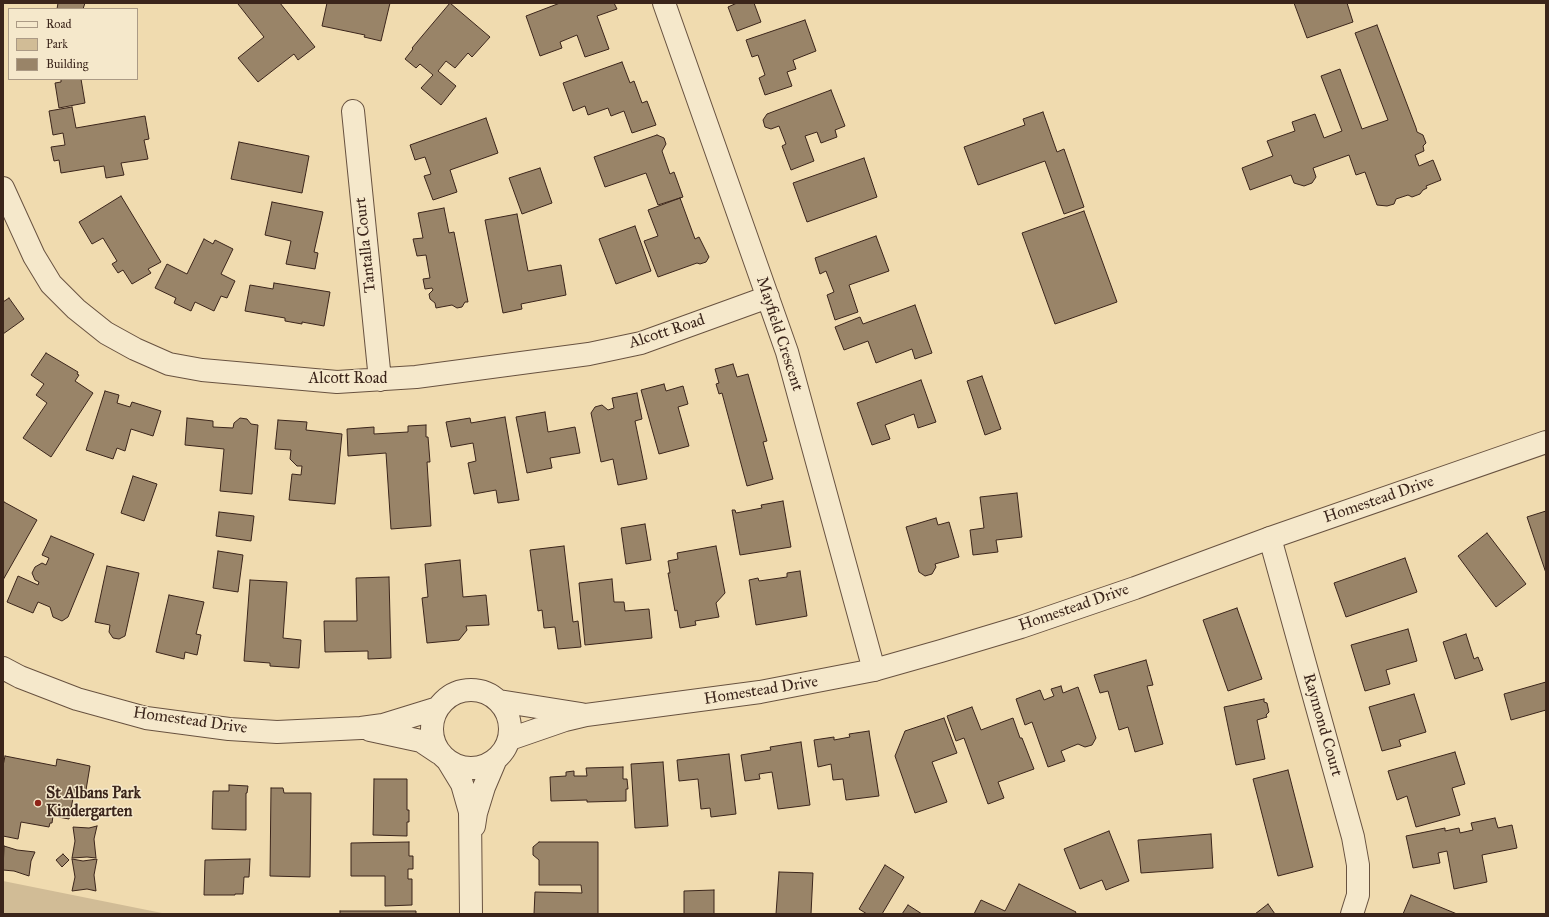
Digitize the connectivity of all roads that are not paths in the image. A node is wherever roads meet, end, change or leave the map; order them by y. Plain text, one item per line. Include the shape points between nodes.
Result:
1 (664, 3) edge
2 (353, 111) dead end
3 (3, 188) edge
4 (768, 297) junction
5 (380, 380) junction
6 (1546, 442) edge
7 (1270, 538) junction
8 (3, 668) edge
9 (874, 670) junction
10 (499, 701) junction
11 (438, 708) junction
12 (586, 715) junction
13 (361, 728) junction
14 (510, 739) junction
15 (444, 757) junction
16 (495, 761) junction
17 (470, 845) junction
18 (471, 914) edge
19 (1352, 914) edge

1 - 4 street, Mayfield Crescent
2 - 5 street, Tantalla Court
3 - 5 street, Alcott Road via 34,256 51,284 76,309 106,333 135,349 169,364 202,370 337,382
4 - 5 street, Alcott Road via 641,343 604,351
4 - 9 street, Mayfield Crescent via 787,352
6 - 7 street, Homestead Drive
7 - 9 street, Homestead Drive via 1021,627
7 - 19 street, Raymond Court via 1353,837 1358,865 1358,895
8 - 13 street, Homestead Drive via 77,699 146,718 271,732
9 - 12 street, Homestead Drive via 760,692
10 - 11 street via 479,690 467,690 446,699
10 - 12 street, Homestead Drive
10 - 14 street via 510,719
11 - 13 street, Homestead Drive via 383,725
11 - 15 street via 432,730 434,742
12 - 14 street, Homestead Drive
13 - 15 street, Homestead Drive via 421,741
14 - 16 street
15 - 16 street via 459,767 472,769 484,767
15 - 17 street via 462,784 470,812
16 - 17 street via 476,813
17 - 18 street

